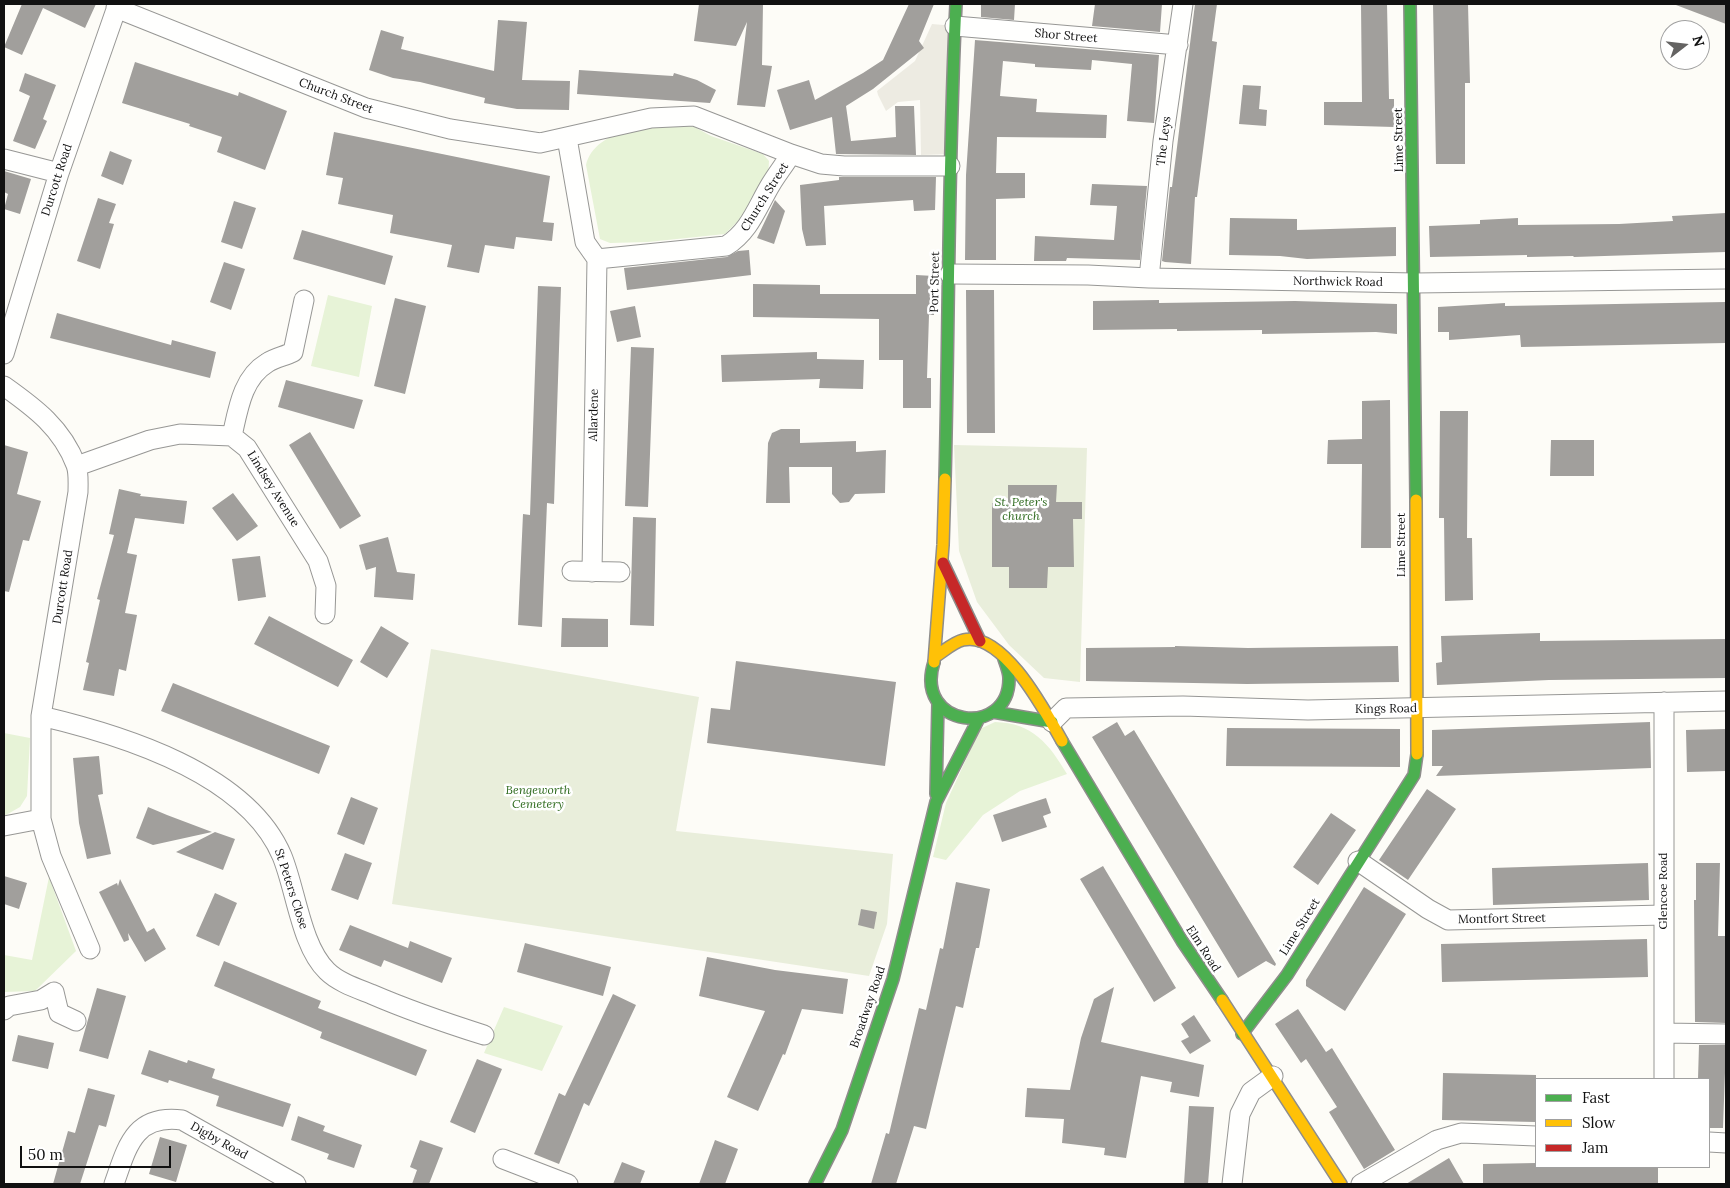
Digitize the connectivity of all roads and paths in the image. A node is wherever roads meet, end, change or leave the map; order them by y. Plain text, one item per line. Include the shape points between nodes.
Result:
1 (956, 4) edge
2 (1183, 4) edge
3 (1410, 4) edge
4 (117, 6) edge
5 (955, 26) junction
6 (1178, 45) junction
7 (567, 138) junction
8 (791, 154) junction
9 (4, 160) edge
10 (950, 166) junction
11 (59, 173) junction
12 (597, 259) junction
13 (950, 274) junction
14 (1149, 278) junction
15 (1726, 279) edge
16 (1415, 283) junction
17 (304, 300) dead end
18 (4, 354) edge
19 (4, 386) edge
20 (232, 436) junction
21 (77, 466) junction
22 (942, 560) junction
23 (572, 571) dead end
24 (592, 572) junction
25 (620, 572) dead end
26 (325, 614) dead end
27 (980, 641) junction
28 (936, 656) junction
29 (1004, 659) junction
30 (1726, 701) edge
31 (1664, 702) junction
32 (938, 703) junction
33 (1416, 708) junction
34 (993, 712) junction
35 (41, 716) junction
36 (979, 718) junction
37 (1052, 722) junction
38 (936, 802) junction
39 (41, 819) junction
40 (4, 826) edge
41 (1358, 860) junction
42 (1664, 914) junction
43 (90, 949) dead end
44 (4, 1010) edge
45 (76, 1021) dead end
46 (1665, 1033) junction
47 (1242, 1034) junction
48 (1726, 1034) edge
49 (484, 1036) dead end
50 (1272, 1076) junction
51 (1664, 1078) edge
52 (1535, 1136) edge
53 (1710, 1142) edge
54 (1726, 1143) edge
55 (503, 1159) dead end
56 (114, 1184) edge
57 (296, 1184) edge
58 (568, 1184) edge
59 (815, 1184) edge
60 (1232, 1184) edge
61 (1341, 1184) edge
62 (1361, 1184) edge

1 - 5 main road, Port Street
2 - 6 street, The Leys
3 - 16 main road, Lime Street
4 - 7 street, Church Street via 366,108 450,129 540,143
4 - 11 street, Durcott Road
5 - 6 street, Shor Street
5 - 10 main road, Port Street
6 - 14 street, The Leys via 1163,141
7 - 8 street, Church Street via 651,118 694,116
7 - 12 street via 585,242
8 - 10 street, Church Street via 820,164 844,166
8 - 12 street, Church Street via 752,221 739,238 726,246
9 - 11 street
10 - 13 main road, Port Street
11 - 18 street, Durcott Road
12 - 24 street, Allardene
13 - 14 street, Northwick Road
13 - 22 main road, Port Street
14 - 16 street, Northwick Road
15 - 16 street, Northwick Road
16 - 33 main road, Lime Street
17 - 20 street via 293,352 267,362 250,378 239,405
19 - 21 street, Durcott Road via 45,416 59,432
20 - 21 street via 180,434 150,440
20 - 26 street, Lindsey Avenue via 247,448 318,561 326,586
21 - 35 street, Durcott Road via 78,492
22 - 27 main road, Port Street
22 - 28 main road, Port Street
23 - 24 street
24 - 25 street
27 - 28 main road via 963,640
27 - 29 main road via 993,647
28 - 32 main road via 930,675
29 - 34 main road via 1010,677 1006,696
29 - 37 main road, Elm Road via 1032,688
30 - 31 street, Kings Road
31 - 33 street, Kings Road
31 - 42 street, Glencoe Road
32 - 36 main road via 951,714 966,719
32 - 38 main road, Broadway Road
33 - 37 street, Kings Road via 1308,710 1108,706 1066,708
33 - 41 main road, Lime Street via 1414,774
34 - 36 main road
34 - 37 main road
35 - 39 street, Durcott Road
35 - 49 street, St Peters Close via 124,739 159,753 199,773 239,799 265,825 282,856 309,946 329,973 410,1011
36 - 38 main road, Broadway Road
37 - 47 main road, Elm Road via 1177,933
38 - 59 main road, Broadway Road via 894,979 842,1130
39 - 40 street
39 - 43 street, Durcott Road via 51,856
41 - 42 street, Montfort Street via 1448,920
41 - 47 main road, Lime Street via 1287,975
42 - 46 street, Glencoe Road
44 - 45 street via 9,1006 41,1000 54,992 59,1013
46 - 48 street
46 - 51 street, Glencoe Road
47 - 50 main road, Elm Road
50 - 60 street via 1251,1092 1240,1114
50 - 61 main road, Elm Road
52 - 62 street via 1461,1133 1437,1140
53 - 54 street
55 - 58 street
56 - 57 street, Digby Road via 129,1144 140,1128 166,1118 182,1120

